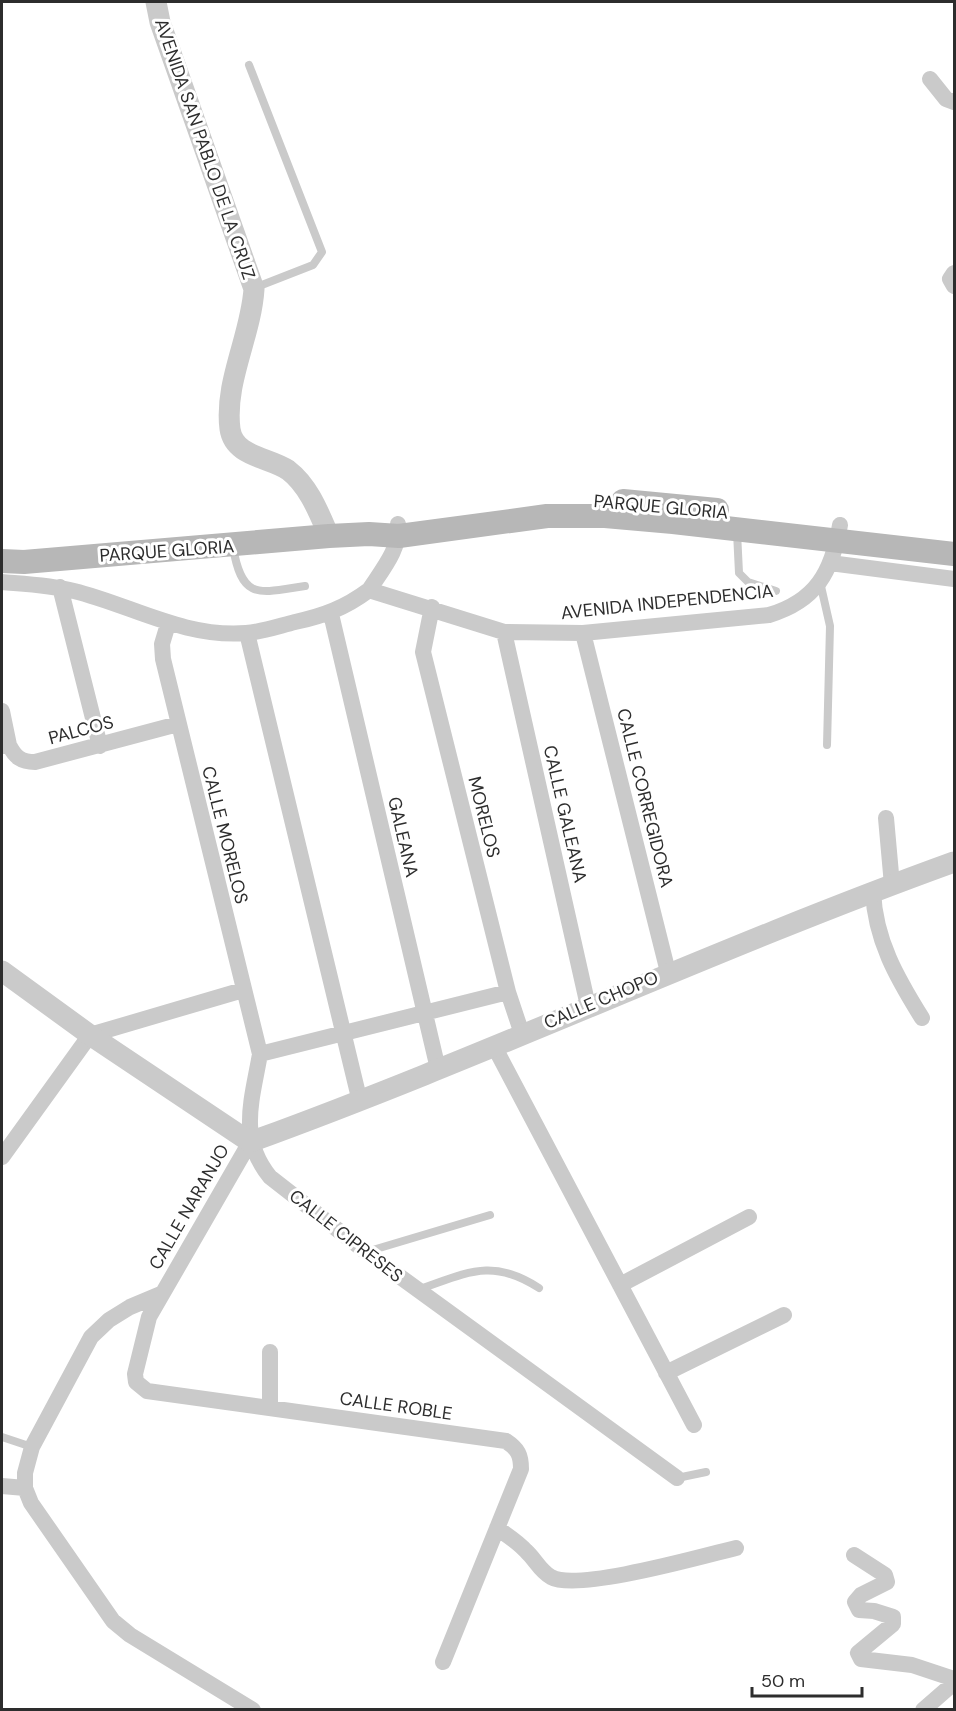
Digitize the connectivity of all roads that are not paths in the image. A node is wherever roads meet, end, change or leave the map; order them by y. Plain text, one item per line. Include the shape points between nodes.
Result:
1 (156, 2) edge
2 (249, 66) dead end
3 (930, 79) dead end
4 (954, 102) edge
5 (254, 288) junction
6 (737, 529) junction
7 (399, 530) junction
8 (329, 536) junction
9 (954, 538) edge
10 (836, 543) junction
11 (233, 546) junction
12 (954, 554) edge
13 (2, 561) edge
14 (954, 579) edge
15 (2, 582) edge
16 (820, 582) junction
17 (305, 586) dead end
18 (60, 588) junction
19 (369, 590) junction
20 (776, 591) dead end
21 (432, 608) junction
22 (331, 614) junction
23 (168, 624) junction
24 (504, 632) junction
25 (247, 633) junction
26 (583, 633) junction
27 (2, 711) edge
28 (178, 724) junction
29 (827, 745) dead end
30 (5, 746) edge
31 (100, 746) junction
32 (886, 818) dead end
33 (954, 862) edge
34 (882, 888) junction
35 (668, 972) junction
36 (3, 975) edge
37 (243, 990) junction
38 (508, 992) junction
39 (588, 1006) junction
40 (423, 1013) junction
41 (922, 1018) dead end
42 (342, 1033) junction
43 (522, 1034) junction
44 (90, 1035) junction
45 (494, 1046) junction
46 (260, 1054) junction
47 (438, 1069) junction
48 (360, 1102) junction
49 (250, 1142) junction
50 (2, 1157) edge
51 (490, 1215) dead end
52 (749, 1217) dead end
53 (366, 1252) junction
54 (620, 1285) junction
55 (539, 1288) dead end
56 (416, 1290) junction
57 (161, 1294) junction
58 (784, 1315) dead end
59 (270, 1352) dead end
60 (666, 1373) junction
61 (270, 1407) junction
62 (694, 1425) dead end
63 (2, 1437) edge
64 (32, 1447) junction
65 (706, 1472) dead end
66 (677, 1478) joint
67 (9, 1488) edge
68 (497, 1528) junction
69 (736, 1548) dead end
70 (854, 1555) dead end
71 (443, 1662) dead end
72 (954, 1679) edge
73 (954, 1683) edge
74 (253, 1710) edge
75 (923, 1710) edge

1 - 5 street, AVENIDA SAN PABLO DE LA CRUZ
2 - 5 lane via 322,252 313,265
3 - 4 street via 946,99
5 - 8 street, AVENIDA SAN PABLO DE LA CRUZ via 253,308 232,386 231,432 238,446 287,470 304,488
6 - 7 main road, PARQUE GLORIA via 605,516 547,516
6 - 10 main road, PARQUE GLORIA
6 - 20 lane via 739,573 748,582
7 - 8 main road, PARQUE GLORIA
7 - 10 main road, PARQUE GLORIA via 544,501 603,500 671,505
7 - 19 street via 386,564
8 - 11 main road, PARQUE GLORIA
9 - 10 main road, PARQUE GLORIA
10 - 12 main road, PARQUE GLORIA
10 - 14 street
10 - 16 street, AVENIDA INDEPENDENCIA
11 - 13 main road, PARQUE GLORIA
11 - 17 lane via 237,572 243,583 254,590 267,592
15 - 18 street
16 - 26 street, AVENIDA INDEPENDENCIA via 799,603 769,615
16 - 29 lane via 830,626
18 - 23 street
18 - 31 street
19 - 21 street, AVENIDA INDEPENDENCIA
19 - 22 street
21 - 24 street, AVENIDA INDEPENDENCIA
21 - 38 street, MORELOS via 423,652
22 - 25 street
22 - 40 street, GALEANA
23 - 25 street
23 - 28 street, CALLE MORELOS via 162,644 163,659
24 - 26 street, AVENIDA INDEPENDENCIA
24 - 39 street, CALLE GALEANA
25 - 42 street
26 - 35 street, CALLE CORREGIDORA
27 - 30 street
28 - 31 street, PALCOS
28 - 37 street, CALLE MORELOS
30 - 31 street, PALCOS via 24,762
32 - 34 street
33 - 34 street, CALLE CHOPO
34 - 35 street, CALLE CHOPO
34 - 41 street via 876,923 884,950
35 - 39 street, CALLE CHOPO
36 - 44 street, CALLE CIPRESES
37 - 44 street
37 - 46 street, CALLE MORELOS
38 - 40 street
38 - 43 street, MORELOS
39 - 43 street, CALLE CHOPO
40 - 42 street
40 - 47 street, GALEANA
42 - 46 street
42 - 48 street
43 - 45 street, CALLE CHOPO
44 - 49 street, CALLE CIPRESES
44 - 50 street
45 - 47 street, CALLE CHOPO
45 - 54 street
46 - 49 street, CALLE MORELOS via 249,1120
47 - 48 street, CALLE CHOPO
48 - 49 street, CALLE CHOPO
49 - 53 street, CALLE CIPRESES via 270,1177
49 - 57 street, CALLE NARANJO
51 - 53 lane
52 - 54 street
53 - 56 street, CALLE CIPRESES
54 - 60 street
55 - 56 lane via 519,1275 497,1269 477,1270
56 - 66 street, CALLE CIPRESES
57 - 61 street, CALLE ROBLE via 149,1317 135,1374 140,1388
57 - 64 street, CALLE NARANJO via 130,1307 91,1337
58 - 60 street
59 - 61 street
60 - 62 street
61 - 68 street, CALLE ROBLE via 506,1441 516,1447 521,1469
63 - 64 lane
64 - 67 street, CALLE NARANJO via 25,1473
65 - 66 lane, CALLE CIPRESES
67 - 74 street via 38,1512 113,1621
68 - 69 street via 525,1549 542,1572 570,1581 626,1573
68 - 71 street, CALLE ROBLE
70 - 72 street via 885,1575 887,1582 861,1595 855,1602 860,1610 893,1617 887,1631 858,1653 861,1659 912,1665
73 - 75 street

